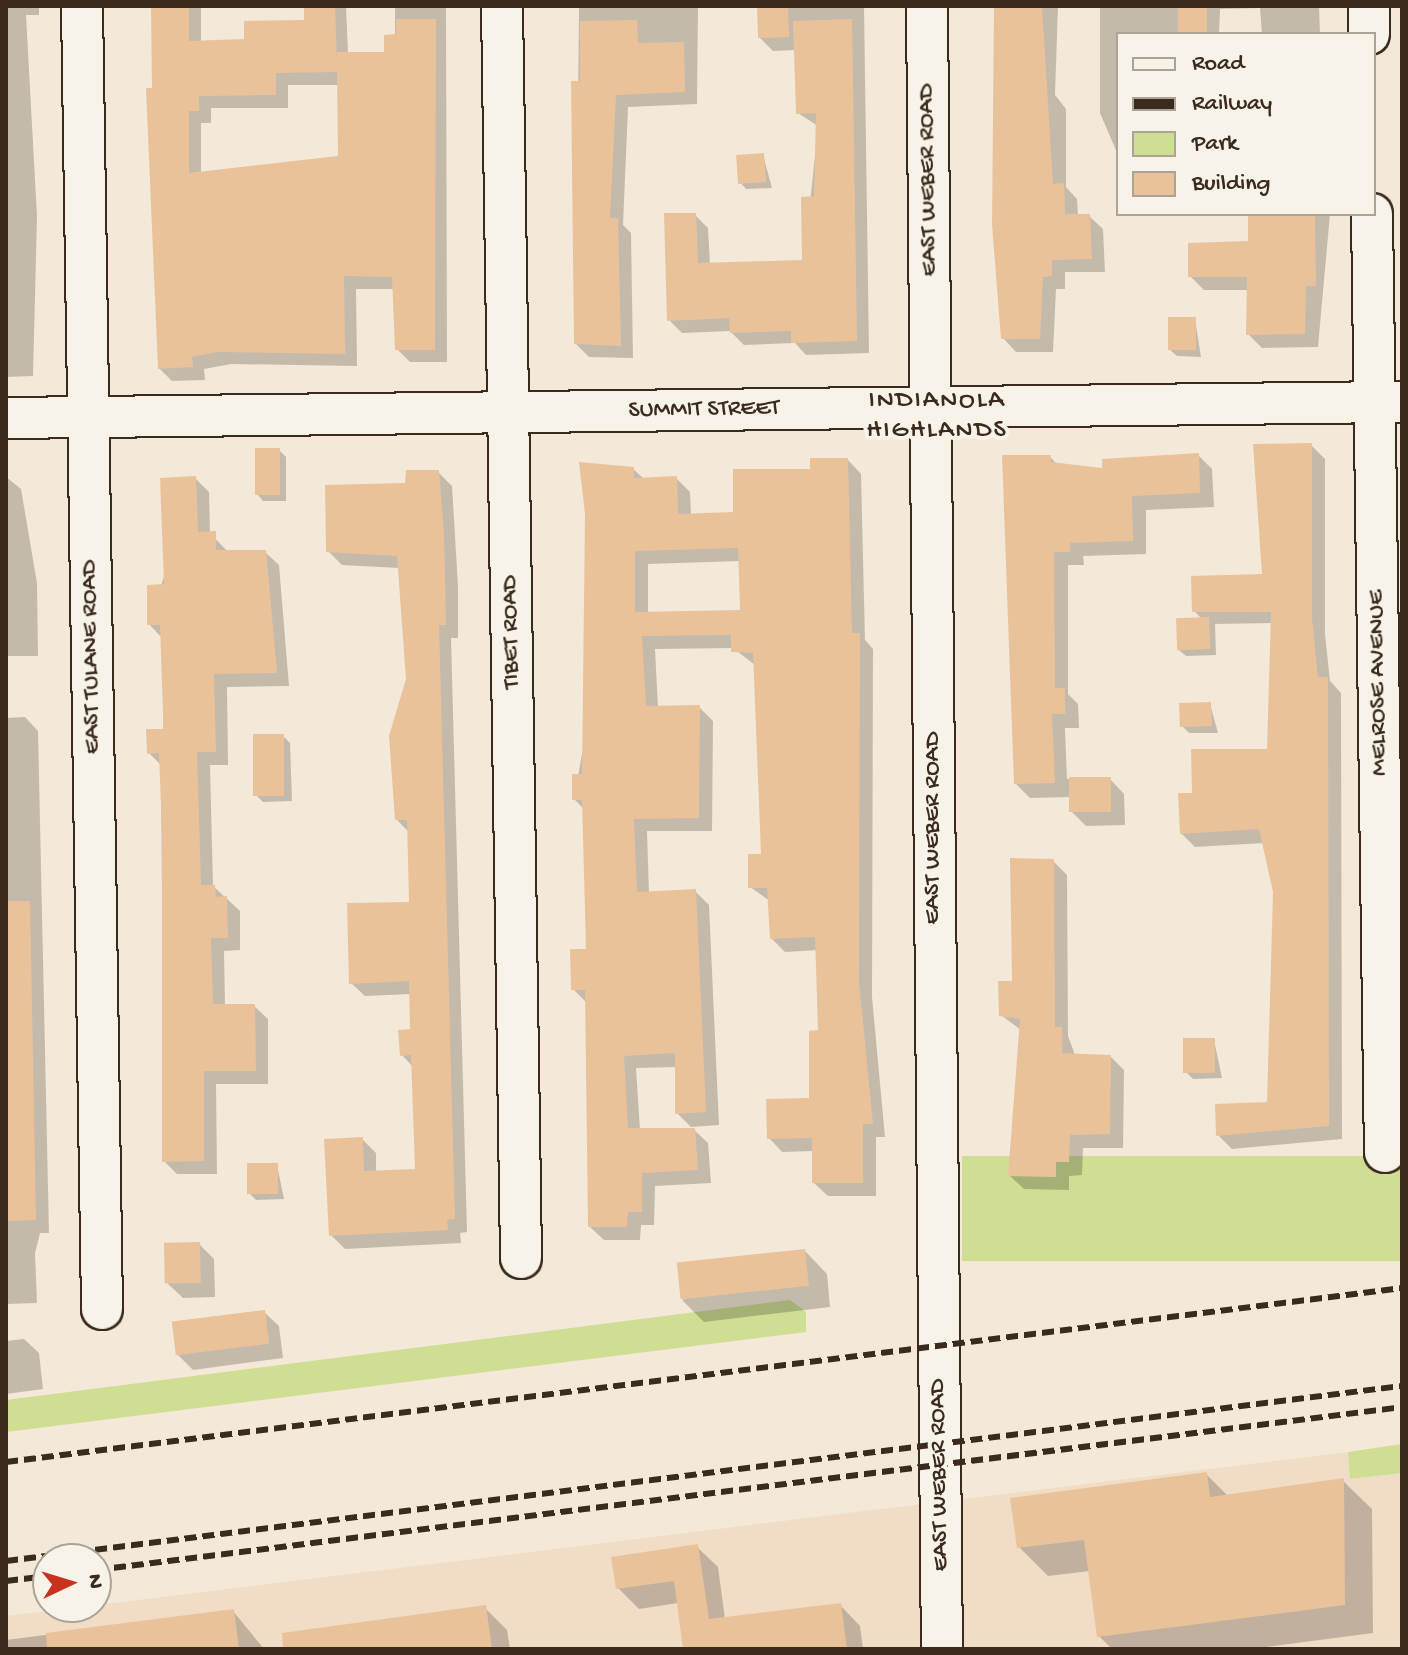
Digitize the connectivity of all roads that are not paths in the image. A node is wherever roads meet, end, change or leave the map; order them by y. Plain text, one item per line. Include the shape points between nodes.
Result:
1 (82, 6) edge
2 (502, 6) edge
3 (927, 6) edge
4 (1369, 6) edge
5 (1369, 32) edge
6 (1372, 216) edge
7 (1388, 402) edge
8 (931, 408) junction
9 (508, 412) junction
10 (88, 417) junction
11 (6, 418) edge
12 (1385, 1152) dead end
13 (521, 1258) dead end
14 (102, 1309) dead end
15 (942, 1649) edge

1 - 10 street, EAST TULANE ROAD
2 - 9 street, TIBET ROAD
3 - 8 street, EAST WEBER ROAD
4 - 5 street
6 - 7 street, MELROSE AVENUE
7 - 8 street, SUMMIT STREET
7 - 12 street, MELROSE AVENUE
8 - 9 street, SUMMIT STREET
8 - 15 street, EAST WEBER ROAD
9 - 10 street, SUMMIT STREET
9 - 13 street, TIBET ROAD
10 - 11 street, SUMMIT STREET
10 - 14 street, EAST TULANE ROAD

